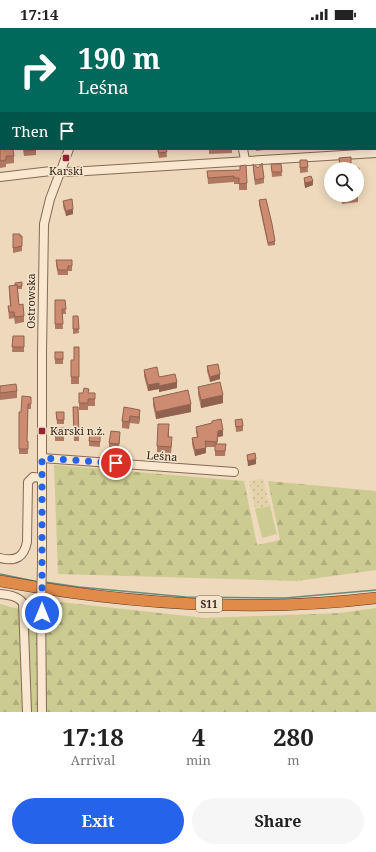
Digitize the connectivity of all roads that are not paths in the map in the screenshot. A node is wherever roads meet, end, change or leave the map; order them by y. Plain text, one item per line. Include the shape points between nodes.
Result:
1 (70, 150) edge
2 (243, 150) edge
3 (376, 153) edge
4 (246, 160) junction
5 (60, 172) junction
6 (0, 177) edge
7 (42, 458) junction
8 (234, 472) dead end
9 (42, 478) junction
10 (0, 558) edge
11 (0, 580) edge
12 (24, 585) junction
13 (0, 594) edge
14 (376, 598) edge
15 (20, 600) junction
16 (27, 712) edge
17 (42, 712) edge

1 - 5 street, Ostrowska
2 - 4 street
3 - 4 street
4 - 5 street
5 - 6 street
5 - 7 street, Ostrowska via 44,224
7 - 8 street, Leśna
7 - 9 street, Ostrowska
9 - 10 street via 33,477 28,482 27,542 23,554 16,558
9 - 17 street, Ostrowska, bridge
11 - 12 highway, S11
12 - 14 highway, S11 via 101,597 188,604 289,604
12 - 15 street
13 - 15 street
15 - 16 street via 23,603 24,614

